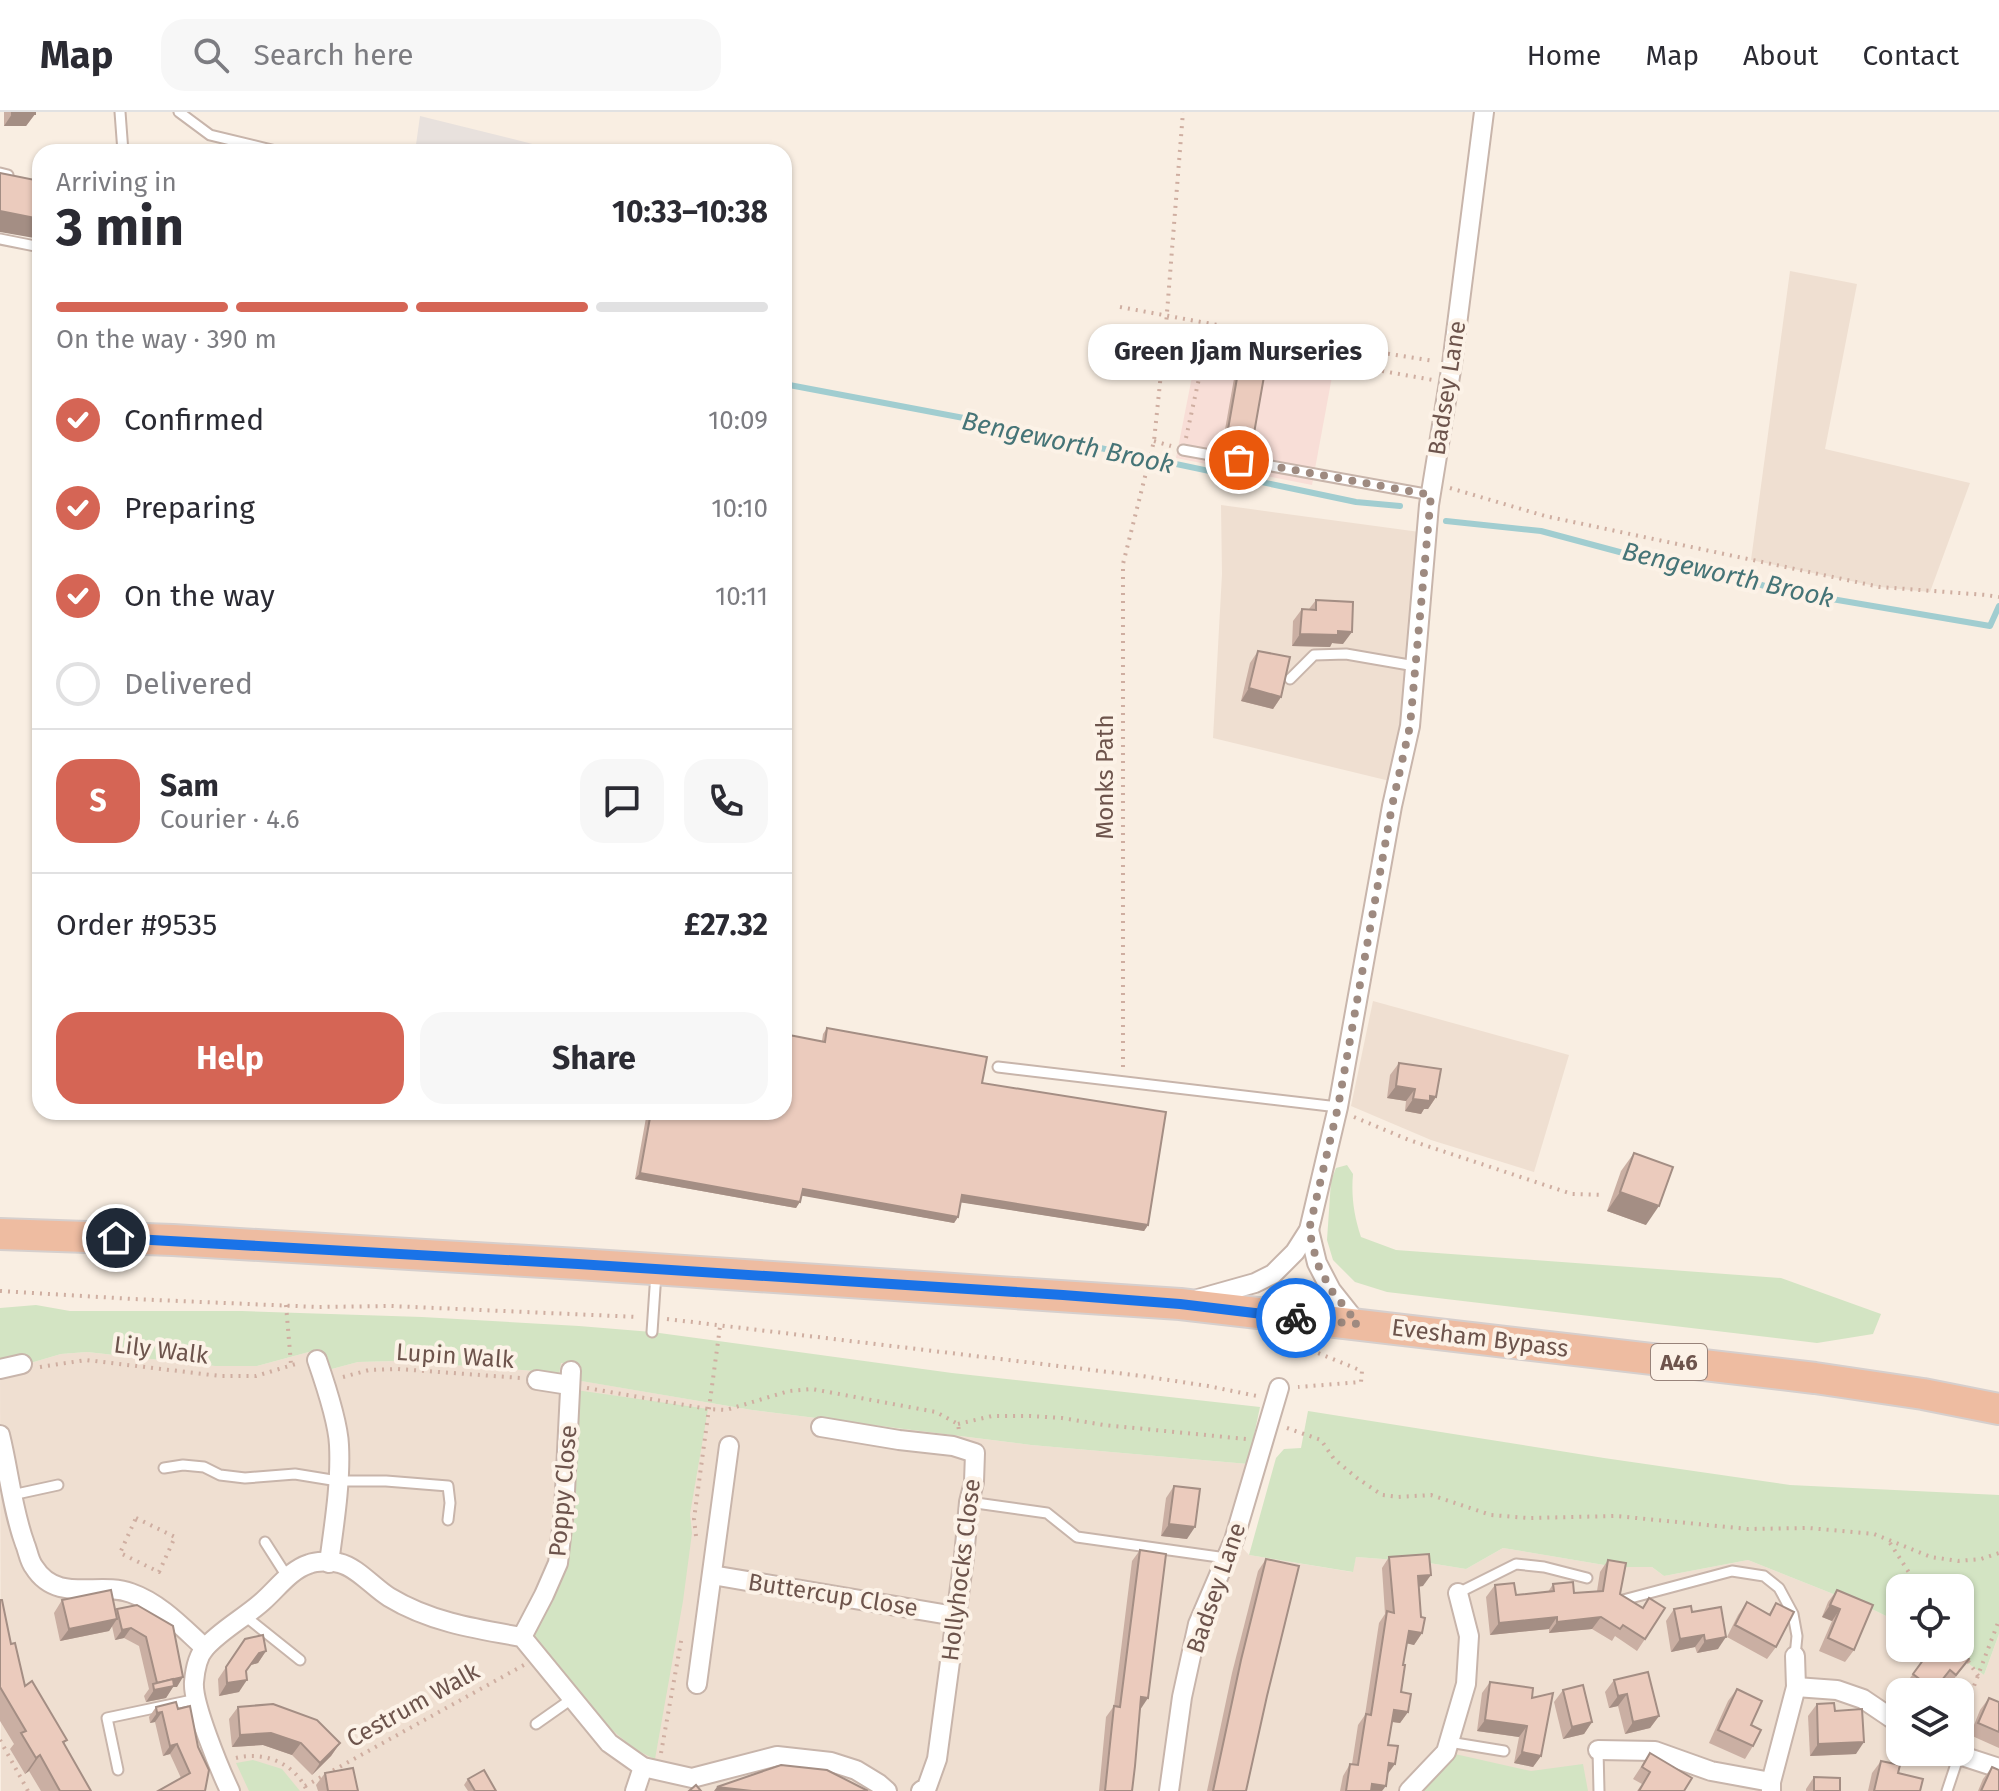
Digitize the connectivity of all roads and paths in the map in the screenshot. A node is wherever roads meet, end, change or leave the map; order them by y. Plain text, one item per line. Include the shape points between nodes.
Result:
1 (120, 112) edge
2 (179, 112) edge
3 (1183, 112) edge
4 (1484, 112) edge
5 (122, 144) edge
6 (247, 144) edge
7 (0, 239) edge
8 (32, 245) edge
9 (1120, 307) dead end
10 (1167, 317) junction
11 (1451, 373) junction
12 (1183, 450) joint
13 (1431, 495) junction
14 (1999, 597) edge
15 (1415, 666) junction
16 (1290, 679) edge
17 (998, 1067) dead end
18 (1123, 1081) junction
19 (1337, 1109) junction
20 (1603, 1195) dead end
21 (1309, 1230) junction
22 (0, 1234) edge
23 (656, 1270) junction
24 (1180, 1304) junction
25 (286, 1305) dead end
26 (1297, 1318) junction
27 (1358, 1324) junction
28 (720, 1326) dead end
29 (652, 1332) dead end
30 (317, 1360) joint
31 (291, 1364) junction
32 (31, 1366) joint
33 (0, 1369) edge
34 (570, 1378) junction
35 (537, 1380) joint
36 (325, 1382) junction
37 (1279, 1388) joint
38 (708, 1409) junction
39 (1999, 1409) edge
40 (958, 1424) junction
41 (821, 1427) dead end
42 (1267, 1432) junction
43 (0, 1435) edge
44 (729, 1446) dead end
45 (960, 1449) junction
46 (164, 1468) dead end
47 (338, 1481) junction
48 (58, 1485) dead end
49 (12, 1495) junction
50 (969, 1502) junction
51 (448, 1520) dead end
52 (1888, 1541) junction
53 (265, 1542) dead end
54 (695, 1547) dead end
55 (1999, 1553) edge
56 (1226, 1558) junction
57 (137, 1561) joint
58 (329, 1563) junction
59 (1910, 1574) edge
60 (712, 1575) junction
61 (288, 1578) junction
62 (1587, 1578) dead end
63 (1458, 1593) joint
64 (1623, 1600) edge
65 (245, 1616) junction
66 (955, 1616) junction
67 (1999, 1620) edge
68 (522, 1637) junction
69 (682, 1637) dead end
70 (205, 1648) junction
71 (1795, 1656) joint
72 (539, 1657) junction
73 (300, 1660) dead end
74 (1969, 1662) edge
75 (1979, 1677) junction
76 (697, 1684) dead end
77 (1796, 1687) junction
78 (1974, 1689) edge
79 (573, 1698) junction
80 (197, 1699) junction
81 (1886, 1715) edge
82 (536, 1724) dead end
83 (0, 1740) edge
84 (1449, 1742) junction
85 (1598, 1750) joint
86 (1504, 1751) dead end
87 (1974, 1759) edge
88 (219, 1762) junction
89 (1954, 1766) edge
90 (1999, 1768) edge
91 (650, 1769) junction
92 (118, 1770) dead end
93 (1771, 1786) edge
94 (306, 1788) edge
95 (28, 1791) edge
96 (230, 1791) edge
97 (635, 1791) edge
98 (887, 1791) edge
99 (921, 1791) edge
100 (1169, 1791) edge
101 (1409, 1791) edge
102 (1599, 1791) edge
103 (1947, 1791) edge

1 - 5 lane
2 - 6 lane via 210,135
3 - 10 path
4 - 11 street, Badsey Lane
7 - 8 lane
9 - 10 path
10 - 11 path
10 - 18 path, Monks Path via 1154,441 1123,564
11 - 12 path via 1211,340
11 - 13 street, Badsey Lane
12 - 13 lane
13 - 14 path via 1880,587
13 - 15 street, Badsey Lane
15 - 16 lane via 1346,654 1314,655
15 - 19 street, Badsey Lane via 1410,726
17 - 18 lane
18 - 19 lane
19 - 20 path via 1409,1140 1572,1194
19 - 21 street, Badsey Lane
21 - 24 street, Badsey Lane via 1273,1274
21 - 27 street, Badsey Lane via 1331,1290
22 - 23 highway, Evesham Bypass / A46
23 - 24 highway, Evesham Bypass / A46
23 - 29 lane
24 - 26 highway, Evesham Bypass / A46
25 - 31 path
26 - 27 highway, Evesham Bypass / A46
26 - 37 path via 1295,1343 1362,1371 1361,1382
27 - 39 highway, Evesham Bypass / A46 via 1815,1378
28 - 38 path
30 - 31 path, Lily Walk
30 - 36 street
31 - 32 path, Lily Walk via 256,1376 86,1360
32 - 33 street
34 - 35 street
34 - 38 path
34 - 68 street, Poppy Close via 558,1563
35 - 36 path, Lupin Walk via 398,1369 369,1370
36 - 47 street via 340,1443
37 - 42 street, Badsey Lane
38 - 40 path via 726,1410 812,1389 936,1412
38 - 54 path
40 - 42 path via 992,1416 1031,1416
40 - 45 path
41 - 45 street, Hollyhocks Close
42 - 52 path via 1304,1433 1321,1440 1334,1459 1382,1495 1431,1495 1491,1515 1616,1516 1748,1529 1809,1528 1874,1534
42 - 56 street, Badsey Lane
43 - 49 street
44 - 60 street
45 - 50 street, Hollyhocks Close via 975,1453
46 - 47 lane via 183,1465 245,1478 295,1474
47 - 51 lane via 448,1486
47 - 58 street
48 - 49 lane
49 - 70 street via 41,1586 128,1591 153,1603
50 - 56 lane via 1047,1513 1077,1537
50 - 66 street, Hollyhocks Close
52 - 55 path via 1958,1561
52 - 59 path
53 - 61 lane
56 - 100 street, Badsey Lane via 1198,1624
57 - 57 path via 159,1572 175,1537 136,1518 120,1553
58 - 61 street via 311,1562
58 - 68 street via 340,1563 413,1610 467,1628
60 - 66 street, Buttercup Close
60 - 76 street
61 - 65 street
62 - 63 lane via 1516,1564
63 - 84 street via 1469,1636 1466,1684
64 - 71 lane via 1732,1571 1764,1576 1779,1588 1793,1614
65 - 70 street
65 - 73 lane
66 - 99 street, Hollyhocks Close via 937,1759
67 - 75 path
68 - 72 street
69 - 91 path
70 - 80 street via 197,1660
71 - 77 street
72 - 79 street
72 - 94 path, Cestrum Walk
74 - 75 path
75 - 78 path
77 - 81 street via 1837,1690
77 - 93 street
79 - 82 lane
79 - 91 street via 609,1743
80 - 88 street
80 - 92 lane via 107,1718
83 - 95 path
84 - 86 lane
84 - 101 street
85 - 93 street via 1655,1751
85 - 102 lane
87 - 90 street
88 - 94 path via 257,1755 270,1758 284,1764
88 - 96 street
89 - 103 lane
91 - 97 street
91 - 98 street via 692,1778 777,1756 831,1762 856,1770

